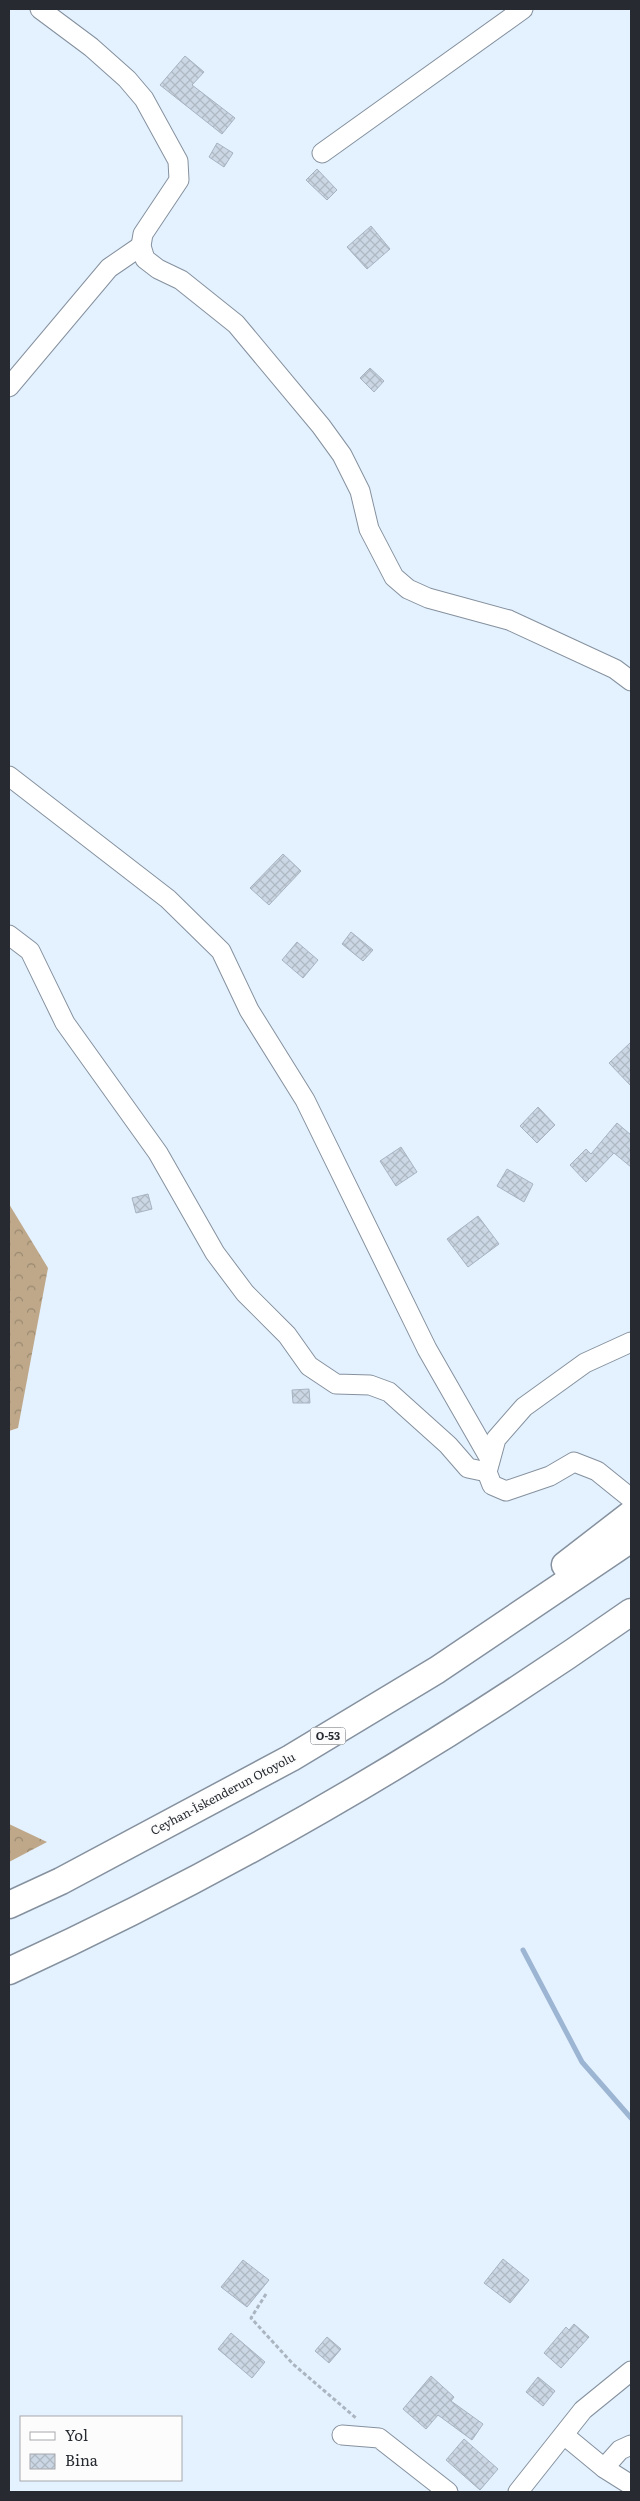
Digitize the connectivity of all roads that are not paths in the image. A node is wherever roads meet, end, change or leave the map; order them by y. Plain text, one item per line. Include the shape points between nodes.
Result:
1 (40, 9) edge
2 (523, 9) edge
3 (322, 153) dead end
4 (141, 246) junction
5 (9, 387) edge
6 (631, 682) edge
7 (9, 776) edge
8 (9, 935) edge
9 (631, 1342) edge
10 (488, 1465) junction
11 (629, 1505) edge
12 (631, 1539) edge
13 (631, 1612) edge
14 (291, 1758) junction
15 (9, 1905) edge
16 (9, 1971) edge
17 (631, 2371) edge
18 (342, 2435) dead end
19 (564, 2435) junction
20 (631, 2445) edge
21 (604, 2468) junction
22 (631, 2485) edge
23 (448, 2492) edge
24 (518, 2492) edge

1 - 4 street via 127,78 144,99 178,161 179,180 143,234
2 - 3 street
4 - 5 street via 109,268
4 - 6 street via 145,259 181,280 236,324 320,426 351,473 360,492 369,529 394,577 408,589 428,598 509,620 615,668
7 - 10 street via 168,899 221,951 249,1010 305,1100 427,1349
8 - 10 street via 30,951 65,1024 158,1152 215,1253 245,1293 287,1335 309,1366 336,1384 370,1385 389,1392 448,1445 468,1468
9 - 10 street via 585,1363 524,1407 496,1439
10 - 11 street via 492,1485 506,1491 550,1476 574,1462 597,1471
11 - 14 highway via 434,1662
12 - 14 highway, Ceyhan-İskenderun Otoyolu / O-53 via 436,1670
13 - 16 highway via 468,1721 321,1810 88,1935
14 - 15 highway, Ceyhan-İskenderun Otoyolu / O-53 via 61,1881
17 - 19 street via 583,2410
18 - 23 street via 379,2438
19 - 21 street
19 - 24 street
20 - 21 street via 620,2450
21 - 22 street

